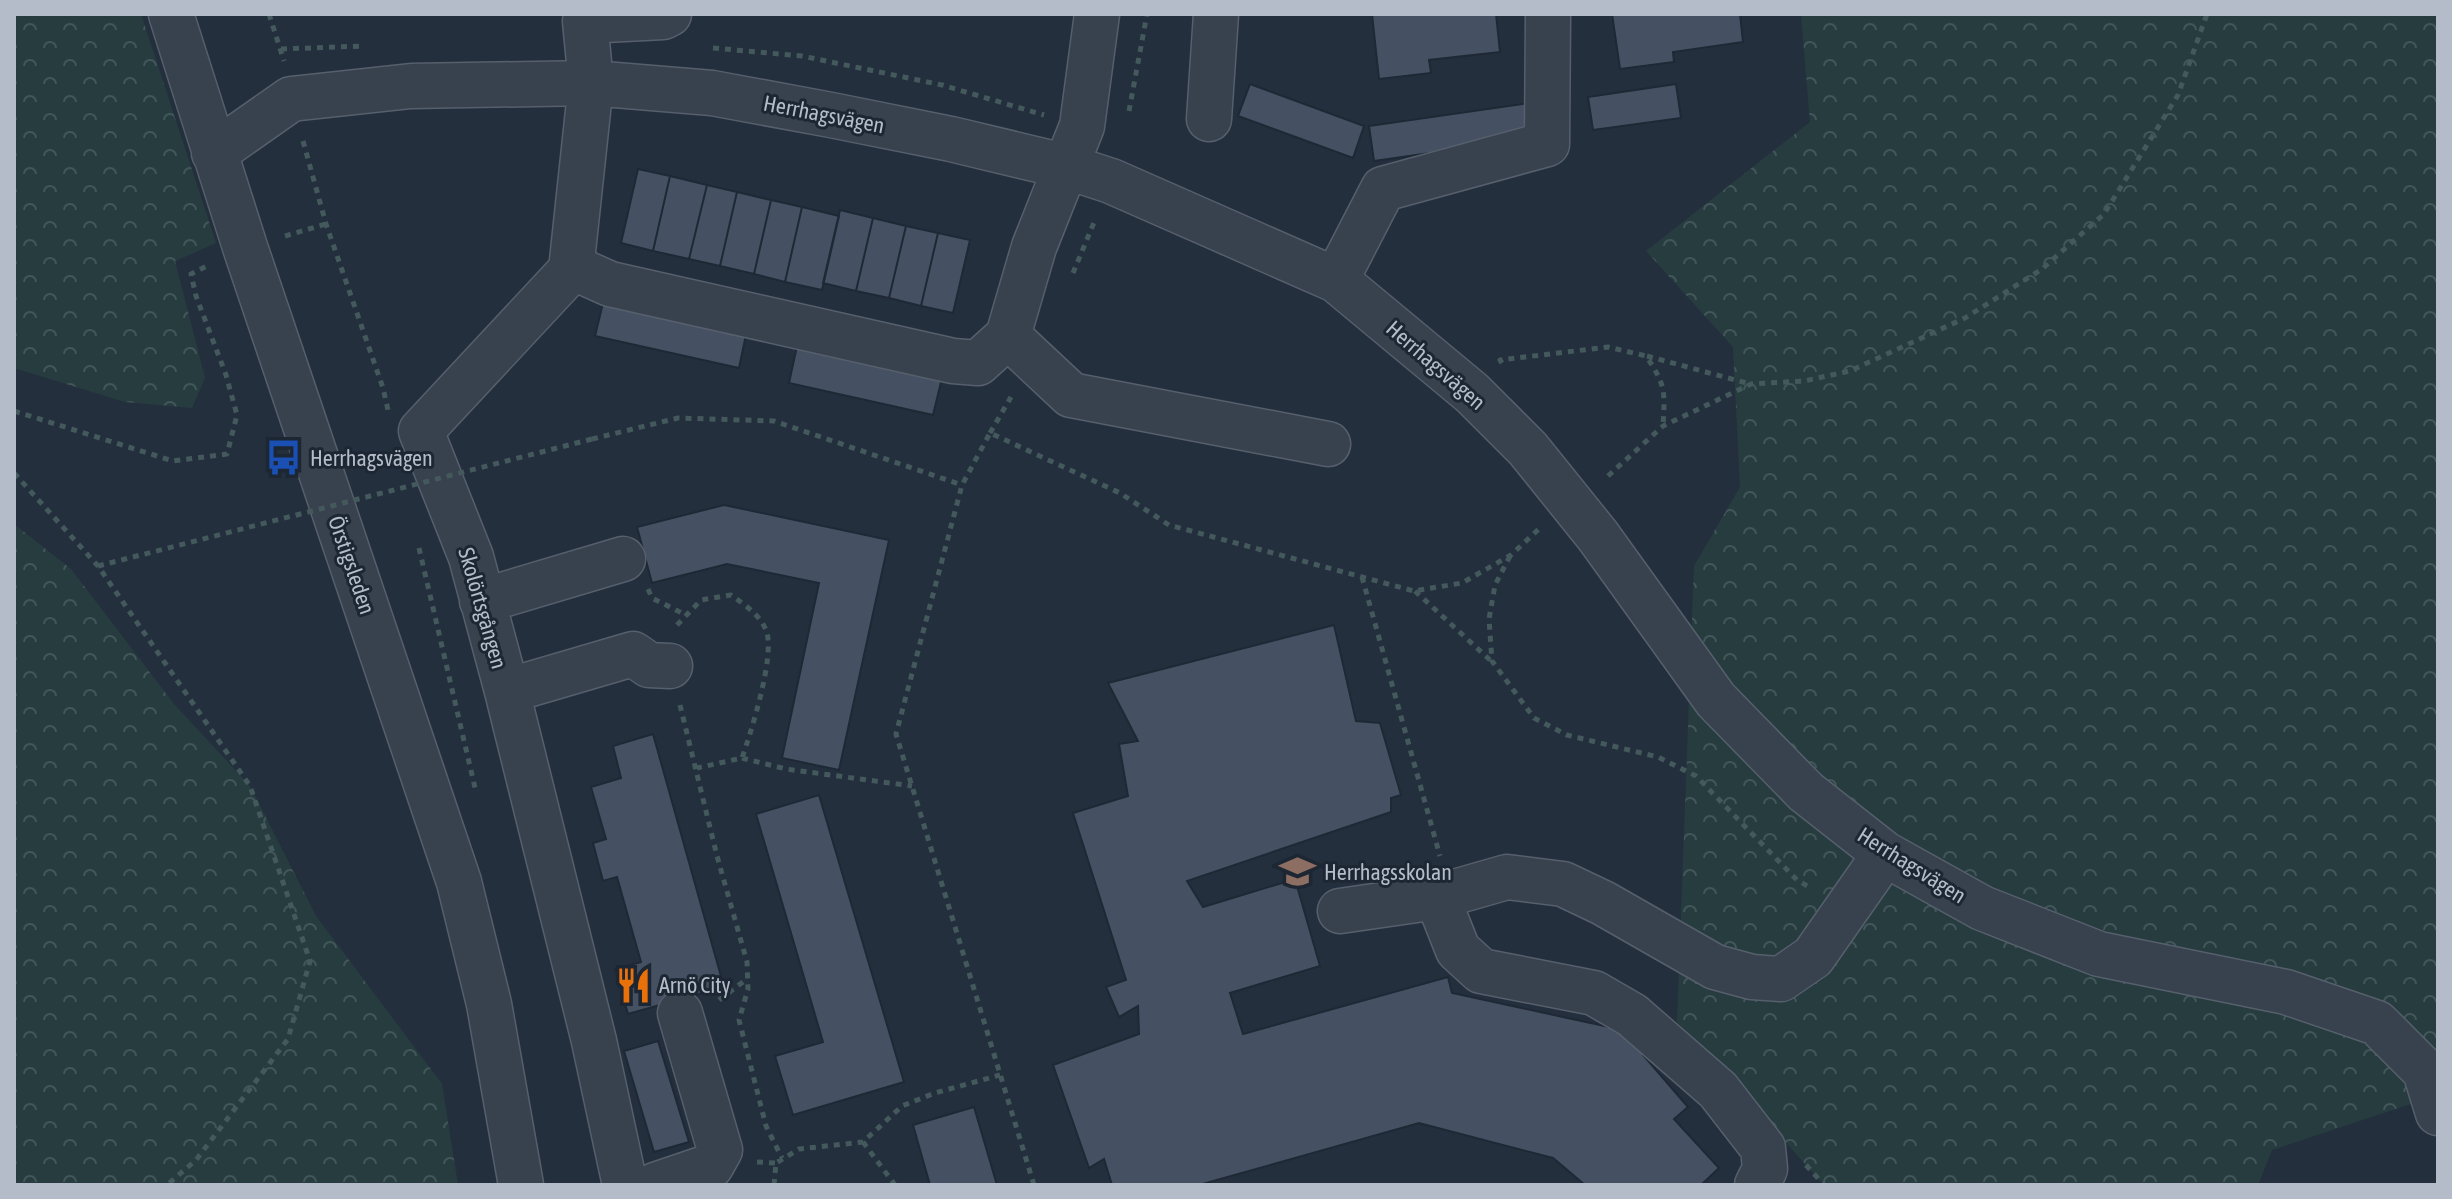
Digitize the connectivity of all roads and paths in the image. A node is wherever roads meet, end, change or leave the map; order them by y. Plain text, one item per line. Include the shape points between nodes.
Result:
1 (171, 14) edge
2 (269, 14) edge
3 (669, 14) edge
4 (1097, 14) edge
5 (1216, 14) edge
6 (1548, 14) edge
7 (2207, 14) edge
8 (591, 83) junction
9 (291, 99) junction
10 (1209, 119) dead end
11 (214, 153) junction
12 (1068, 167) junction
13 (326, 224) junction
14 (245, 247) junction
15 (572, 267) junction
16 (1336, 280) junction
17 (1008, 336) junction
18 (1646, 356) junction
19 (1509, 372) dead end
20 (1751, 384) junction
21 (14, 411) edge
22 (390, 418) dead end
23 (1663, 426) junction
24 (1328, 444) dead end
25 (14, 473) edge
26 (1608, 476) dead end
27 (404, 479) dead end
28 (962, 485) junction
29 (407, 495) dead end
30 (1551, 518) dead end
31 (418, 541) dead end
32 (1511, 555) junction
33 (623, 559) dead end
34 (98, 566) junction
35 (1361, 576) junction
36 (1414, 591) junction
37 (482, 601) junction
38 (1492, 661) junction
39 (670, 666) junction
40 (507, 691) junction
41 (742, 758) junction
42 (697, 768) junction
43 (912, 786) junction
44 (478, 800) dead end
45 (1885, 854) junction
46 (1444, 895) junction
47 (1846, 909) junction
48 (1340, 911) dead end
49 (680, 1013) dead end
50 (1000, 1075) junction
51 (2438, 1113) edge
52 (509, 1121) junction
53 (863, 1142) junction
54 (782, 1158) junction
55 (167, 1185) edge
56 (512, 1185) edge
57 (521, 1185) edge
58 (625, 1185) edge
59 (655, 1185) edge
60 (774, 1185) edge
61 (895, 1185) edge
62 (1034, 1185) edge
63 (1757, 1185) edge

1 - 11 street, Örstigsleden
2 - 9 path
3 - 8 street via 585,21
4 - 12 street via 1082,126
5 - 10 street
6 - 16 street via 1547,144 1383,189
7 - 20 path via 2178,95 2104,214 2042,269 1965,318 1850,371
8 - 9 street, Herrhagsvägen via 411,86
8 - 12 street, Herrhagsvägen via 712,93
8 - 15 street
9 - 11 street, Herrhagsvägen
9 - 13 path
11 - 14 street, Örstigsleden
12 - 16 street, Herrhagsvägen
12 - 17 street via 1034,247
13 - 14 path
13 - 22 path
14 - 21 path via 191,274 237,415 227,454 173,461
14 - 52 street, Örstigsleden via 459,882 489,1004
15 - 17 street via 610,284 953,361 978,363
15 - 37 street, Skolörtsgången via 421,431 471,557
16 - 45 street, Herrhagsvägen via 1472,393 1528,449 1716,700 1806,792
17 - 24 street via 1071,395
18 - 19 path via 1608,347 1500,360
18 - 20 path
18 - 23 path via 1661,379
20 - 23 path
23 - 26 path
25 - 34 path
27 - 29 path
28 - 34 path, bridge via 774,421 678,418
28 - 35 path via 990,433 1120,493 1169,525
28 - 43 path via 896,734
30 - 32 path
31 - 44 path
32 - 36 path via 1462,583
32 - 38 path via 1495,585 1489,619
33 - 37 street
34 - 55 path via 250,786 310,961 288,1039 196,1160
35 - 36 path
35 - 46 path
36 - 38 path
37 - 40 street, Skolörtsgången
38 - 47 path via 1534,718 1567,735 1658,757 1696,776 1797,880
39 - 40 street via 649,665 633,654
39 - 41 path via 677,626 701,600 731,595 754,612 767,632 766,664
39 - 42 path
40 - 58 street, Skolörtsgången
41 - 42 path
41 - 43 path
42 - 54 path via 747,962 748,989 739,1020 766,1126
43 - 50 path
45 - 47 street
45 - 51 street, Herrhagsvägen via 1982,908 2099,954 2286,992 2377,1023 2425,1071
46 - 47 street via 1507,877 1563,884 1715,967 1781,979 1813,957
46 - 48 street
46 - 63 street via 1458,950 1481,971 1594,993 1632,1015 1718,1090 1763,1148 1765,1169
49 - 59 street via 720,1150 711,1166
50 - 53 path via 902,1106
50 - 62 path
52 - 56 street, Örstigsleden
52 - 57 street, Örstigsleden
53 - 54 path via 799,1149
53 - 61 path
54 - 60 path via 776,1163

